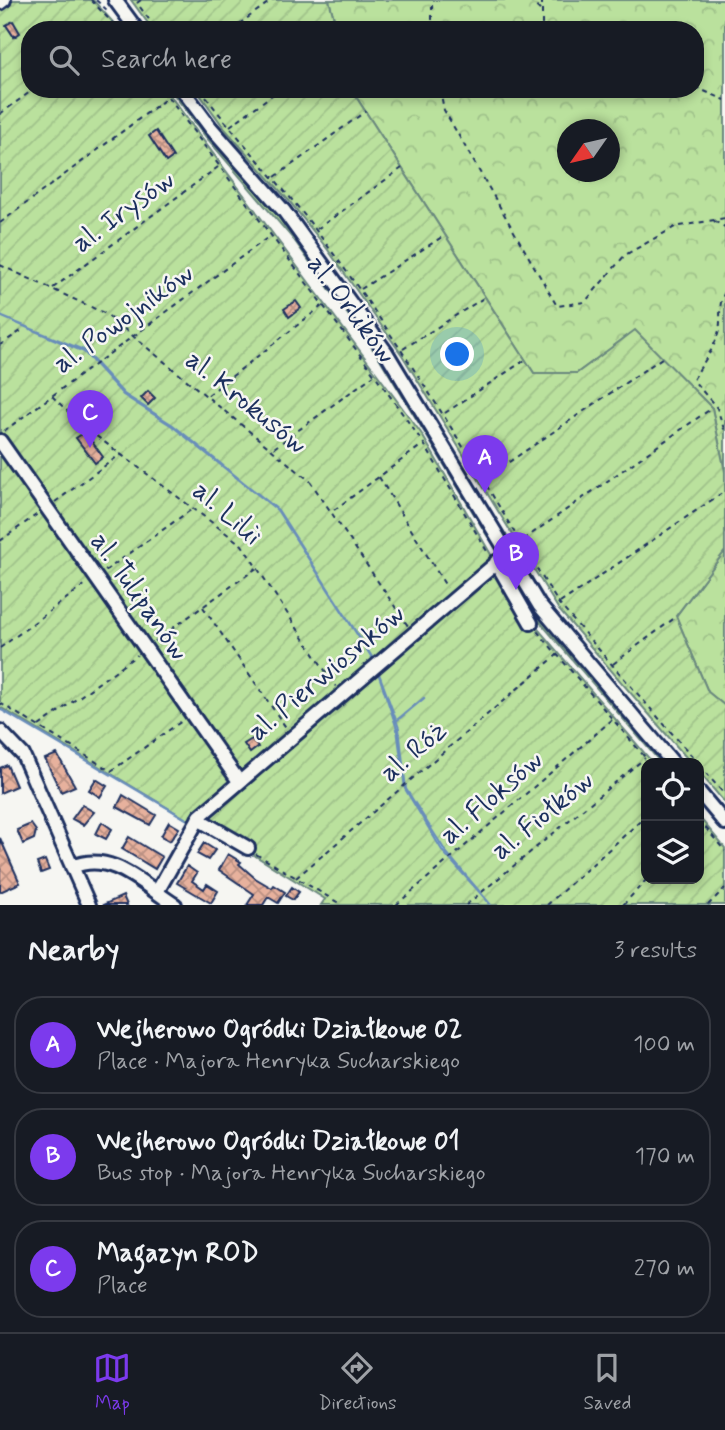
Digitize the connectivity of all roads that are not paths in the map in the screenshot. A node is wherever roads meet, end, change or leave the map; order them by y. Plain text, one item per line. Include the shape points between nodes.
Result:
1 (114, 0) edge
2 (130, 21) edge
3 (189, 98) edge
4 (0, 441) edge
5 (507, 554) junction
6 (495, 563) junction
7 (531, 623) road end
8 (0, 731) edge
9 (669, 758) edge
10 (238, 780) junction
11 (704, 798) edge
12 (198, 822) junction
13 (725, 822) edge
14 (248, 848) road end
15 (72, 867) junction
16 (158, 892) junction
17 (89, 905) edge
18 (175, 905) edge

1 - 2 street
3 - 5 street via 284,211 386,352
4 - 10 street, al. Tulipanów
5 - 6 street, al. Pierwiosnków
5 - 9 street via 554,625
6 - 7 street
6 - 10 street, al. Pierwiosnków
8 - 15 street via 23,755
10 - 12 street, al. Pierwiosnków
11 - 13 street
12 - 14 street
12 - 16 street, al. Pierwiosnków
15 - 16 street via 86,861 106,862
15 - 17 street
16 - 18 street

